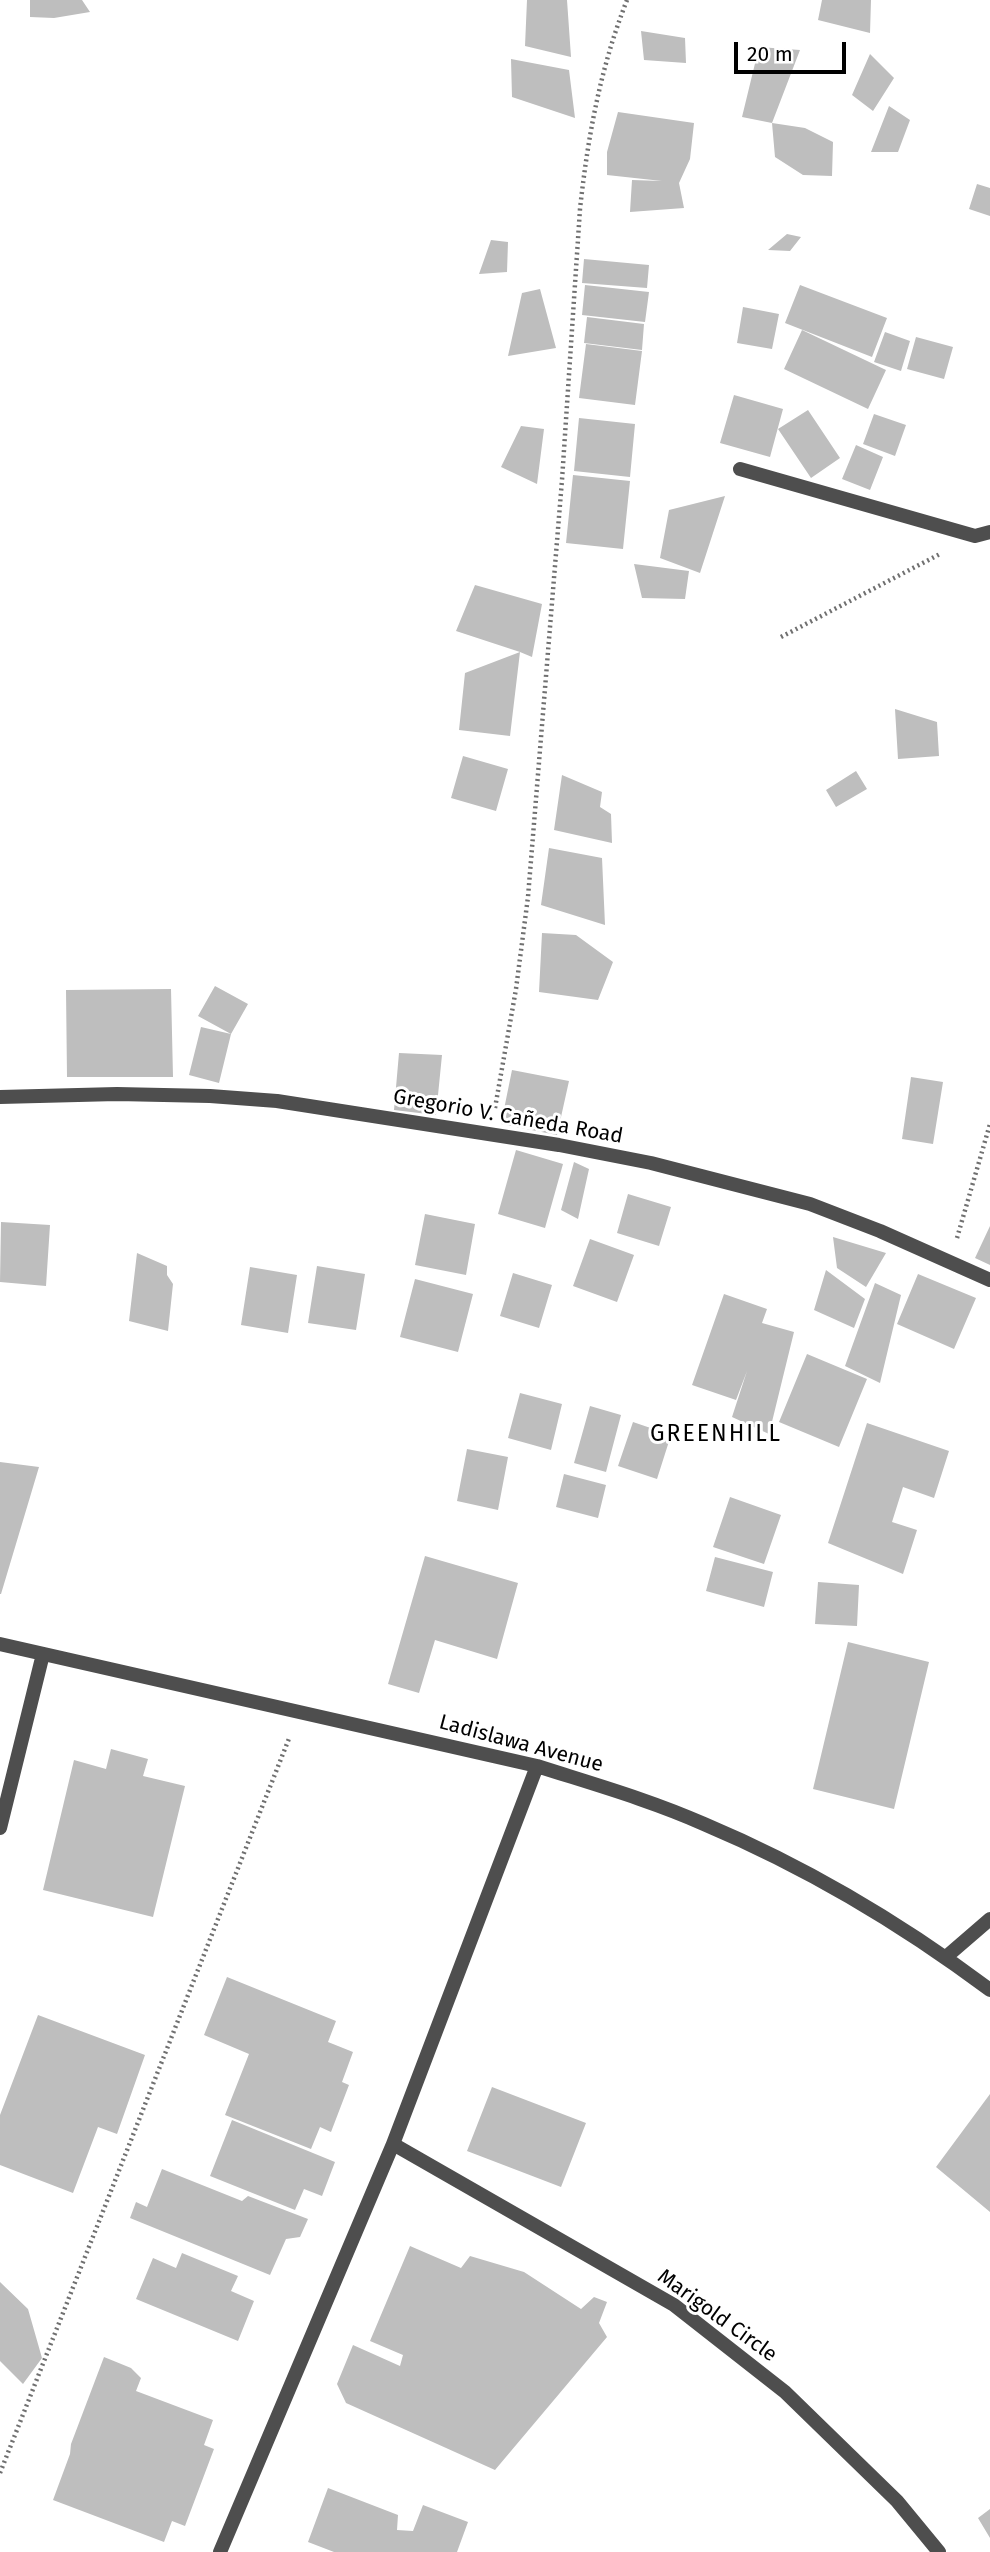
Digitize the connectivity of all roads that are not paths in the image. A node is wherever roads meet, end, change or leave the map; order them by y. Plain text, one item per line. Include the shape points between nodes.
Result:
1 (740, 469) dead end
2 (990, 531) edge
3 (0, 1097) edge
4 (990, 1280) edge
5 (0, 1644) edge
6 (43, 1654) junction
7 (537, 1766) junction
8 (0, 1828) edge
9 (990, 1919) edge
10 (946, 1957) junction
11 (990, 1990) edge
12 (393, 2144) junction
13 (220, 2552) edge
14 (939, 2552) edge

1 - 2 street via 975,536
3 - 4 street, Gregorio V. Cañeda Road via 130,1094 277,1101 490,1133 651,1163 810,1204
5 - 6 street, Ladislawa Avenue
6 - 7 street, Ladislawa Avenue
6 - 8 street
7 - 10 street, Ladislawa Avenue via 703,1823 772,1855 873,1910
7 - 12 street
9 - 10 street
10 - 11 street, Ladislawa Avenue
12 - 13 street
12 - 14 street, Marigold Circle via 674,2305 785,2392 897,2501

